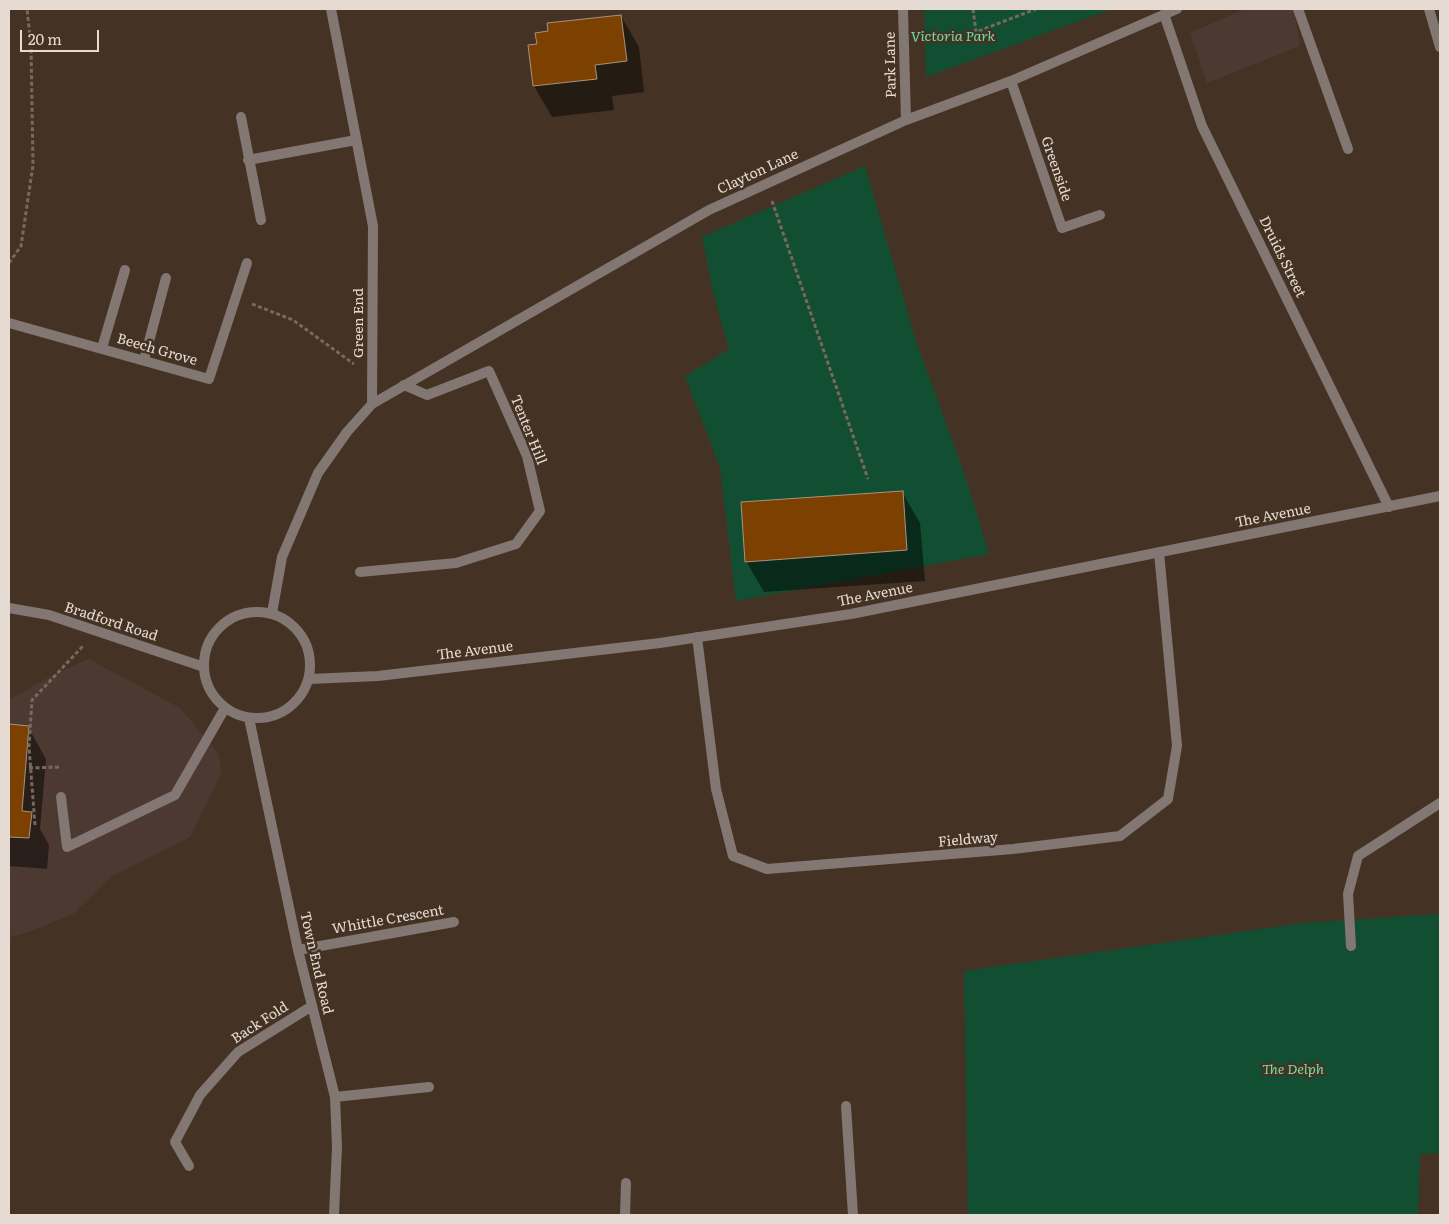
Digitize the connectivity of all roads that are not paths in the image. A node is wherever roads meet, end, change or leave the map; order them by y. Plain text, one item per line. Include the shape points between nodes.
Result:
1 (331, 9) edge
2 (903, 9) edge
3 (1177, 9) edge
4 (1298, 9) edge
5 (1429, 9) edge
6 (1164, 14) junction
7 (1440, 47) edge
8 (1011, 81) junction
9 (241, 117) dead end
10 (906, 120) junction
11 (356, 140) junction
12 (1348, 149) dead end
13 (248, 160) junction
14 (1100, 215) dead end
15 (261, 220) dead end
16 (248, 263) dead end
17 (125, 270) dead end
18 (166, 278) dead end
19 (9, 323) edge
20 (102, 348) junction
21 (144, 360) junction
22 (404, 386) junction
23 (372, 404) junction
24 (1440, 496) edge
25 (1390, 507) junction
26 (1159, 552) junction
27 (360, 572) dead end
28 (9, 608) edge
29 (272, 613) junction
30 (697, 638) junction
31 (204, 667) junction
32 (310, 679) junction
33 (225, 708) junction
34 (249, 718) junction
35 (61, 797) dead end
36 (1440, 803) edge
37 (454, 922) dead end
38 (1351, 946) dead end
39 (298, 950) junction
40 (312, 1006) junction
41 (429, 1087) dead end
42 (335, 1097) junction
43 (846, 1106) dead end
44 (189, 1166) dead end
45 (626, 1183) dead end
46 (334, 1215) edge
47 (624, 1215) edge
48 (853, 1215) edge

1 - 11 street, Green End
2 - 10 street, Park Lane
3 - 6 street, Clayton Lane
4 - 12 street
5 - 7 street
6 - 8 street, Clayton Lane
6 - 25 street, Druids Street via 1202,126
8 - 10 street, Clayton Lane
8 - 14 street, Greenside via 1062,228
9 - 13 street
10 - 22 street, Clayton Lane via 709,210
11 - 13 street
11 - 23 street, Green End via 373,226
13 - 15 street
16 - 21 street, Beech Grove via 209,379
17 - 20 street
18 - 21 street
19 - 20 street, Beech Grove
20 - 21 street, Beech Grove
22 - 23 street, Clayton Lane
22 - 27 street, Tenter Hill via 427,395 489,371 527,456 540,510 516,544 456,563
23 - 29 street via 318,473 282,557
24 - 25 street, The Avenue
25 - 26 street, The Avenue
26 - 30 street, The Avenue via 851,614
26 - 30 street, Fieldway via 1177,746 1168,799 1120,836 1013,849 767,869 733,856 716,789
28 - 31 street, Bradford Road via 49,616
29 - 31 street via 239,614 224,623 206,650
29 - 32 street via 299,631 309,654
30 - 32 street, The Avenue via 378,676
31 - 33 street via 210,690
32 - 34 street via 293,705 280,714
33 - 34 street
33 - 35 street via 175,795 67,847
34 - 39 street, Town End Road
36 - 38 street via 1358,856 1348,894
37 - 39 street, Whittle Crescent
39 - 40 street, Town End Road
40 - 42 street, Town End Road
40 - 44 street, Back Fold via 238,1052 200,1095 175,1142
41 - 42 street
42 - 46 street, Town End Road
43 - 48 street
45 - 47 street

